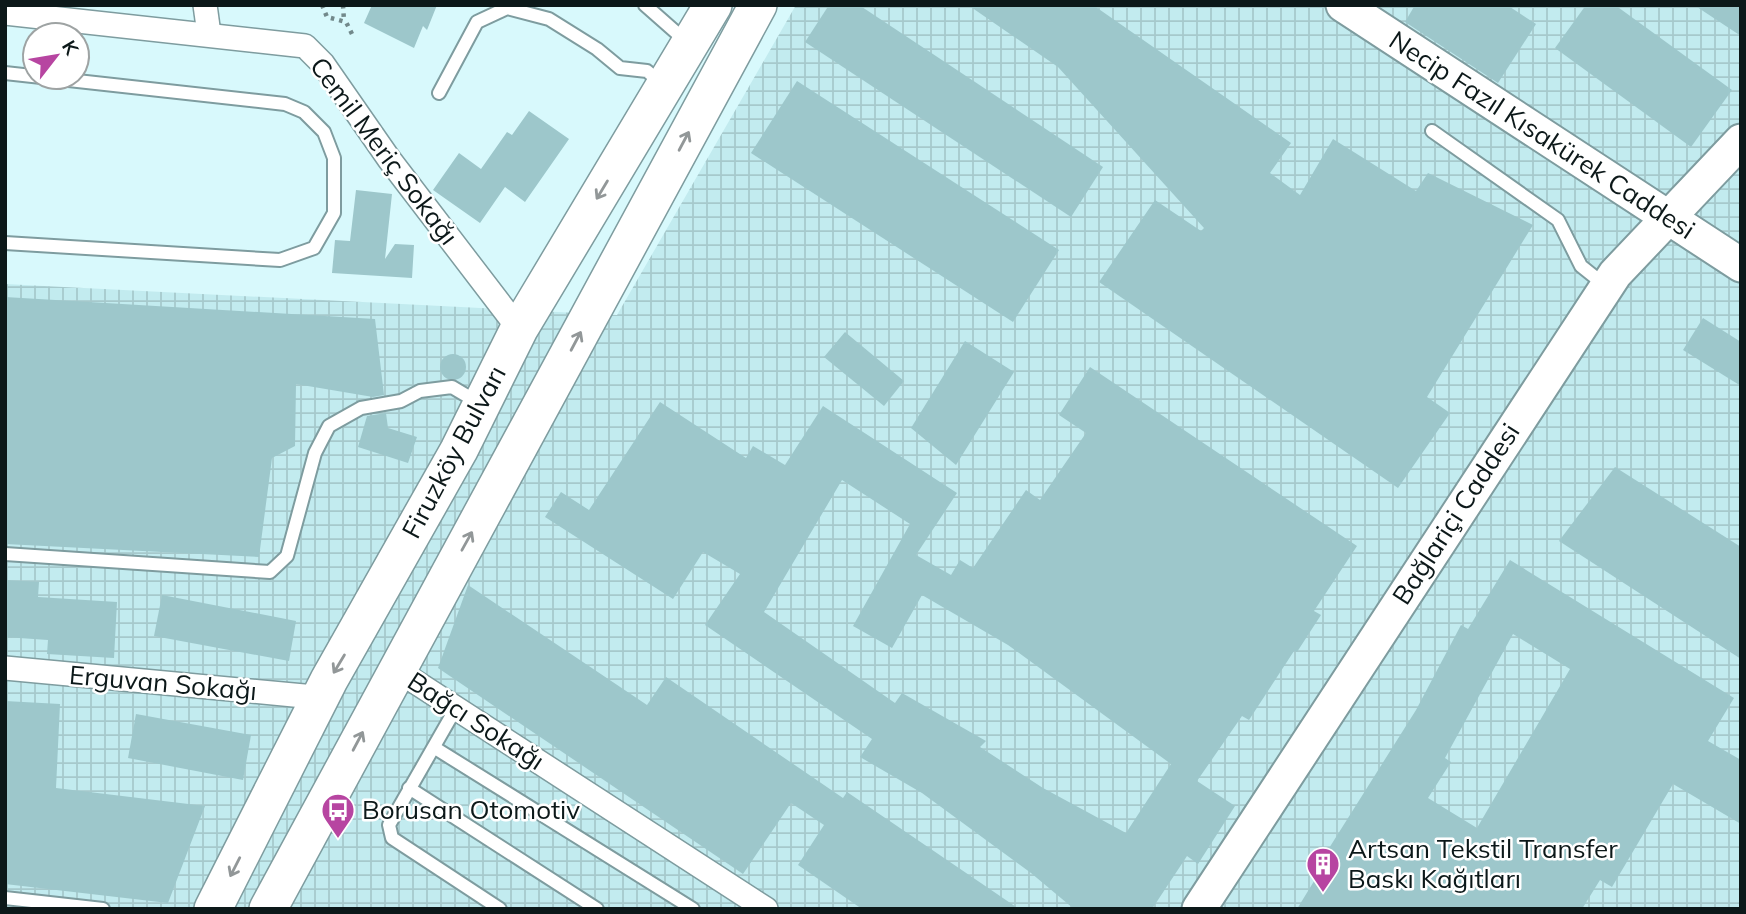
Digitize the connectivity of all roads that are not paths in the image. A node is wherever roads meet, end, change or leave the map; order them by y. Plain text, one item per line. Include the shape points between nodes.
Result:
1 (205, 5) edge
2 (645, 5) edge
3 (713, 5) edge
4 (758, 5) edge
5 (1343, 5) edge
6 (45, 10) edge
7 (5, 12) edge
8 (64, 21) edge
9 (91, 28) edge
10 (208, 34) junction
11 (690, 44) junction
12 (91, 83) edge
13 (665, 86) junction
14 (439, 93) dead end
15 (1432, 131) dead end
16 (1741, 141) edge
17 (1670, 218) junction
18 (5, 243) edge
19 (1741, 265) edge
20 (1607, 286) junction
21 (519, 329) junction
22 (481, 404) junction
23 (458, 450) junction
24 (5, 554) edge
25 (5, 668) edge
26 (397, 670) junction
27 (319, 702) junction
28 (456, 708) junction
29 (435, 748) junction
30 (409, 788) junction
31 (5, 898) edge
32 (103, 909) edge
33 (213, 909) edge
34 (257, 909) edge
35 (268, 909) edge
36 (500, 909) edge
37 (597, 909) edge
38 (693, 909) edge
39 (766, 909) edge
40 (1199, 909) edge

1 - 10 street
2 - 11 lane
3 - 11 main road, Firuzköy Bulvarı
26 -> 4 main road, Firuzköy Bulvarı
5 - 17 main road, Necip Fazıl Kısakürek Caddesi
6 - 7 street, Cemil Meriç Sokağı
6 - 8 street, Cemil Meriç Sokağı
9 - 10 street, Cemil Meriç Sokağı
10 - 21 street, Cemil Meriç Sokağı via 305,46 323,64 388,159
11 - 13 main road, Firuzköy Bulvarı
12 - 18 lane via 285,104 304,112 324,132 334,158 334,213 314,248 280,260
13 - 14 lane via 647,71 620,68 550,19 507,8 477,22
13 -> 21 main road, Firuzköy Bulvarı
15 - 20 lane via 1558,220 1581,266
16 - 17 main road, Bağlariçi Caddesi
17 - 19 main road, Necip Fazıl Kısakürek Caddesi
17 - 20 main road, Bağlariçi Caddesi
20 - 40 main road, Bağlariçi Caddesi
21 - 22 main road, Firuzköy Bulvarı
22 - 23 main road, Firuzköy Bulvarı
22 - 24 lane via 452,387 420,391 401,401 361,408 329,426 315,453 287,556 270,572
23 - 26 main road via 452,503 394,617 390,635
23 -> 27 main road, Firuzköy Bulvarı
25 - 27 street, Erguvan Sokağı via 304,696
26 - 28 street, Bağcı Sokağı
35 -> 26 main road, Firuzköy Bulvarı
27 -> 33 main road, Firuzköy Bulvarı
27 - 34 main road via 325,750 317,778 267,868
28 - 29 lane
28 - 39 street, Bağcı Sokağı
29 - 30 lane
29 - 38 lane
30 - 36 lane via 389,825 392,838
30 - 37 lane
31 - 32 lane

